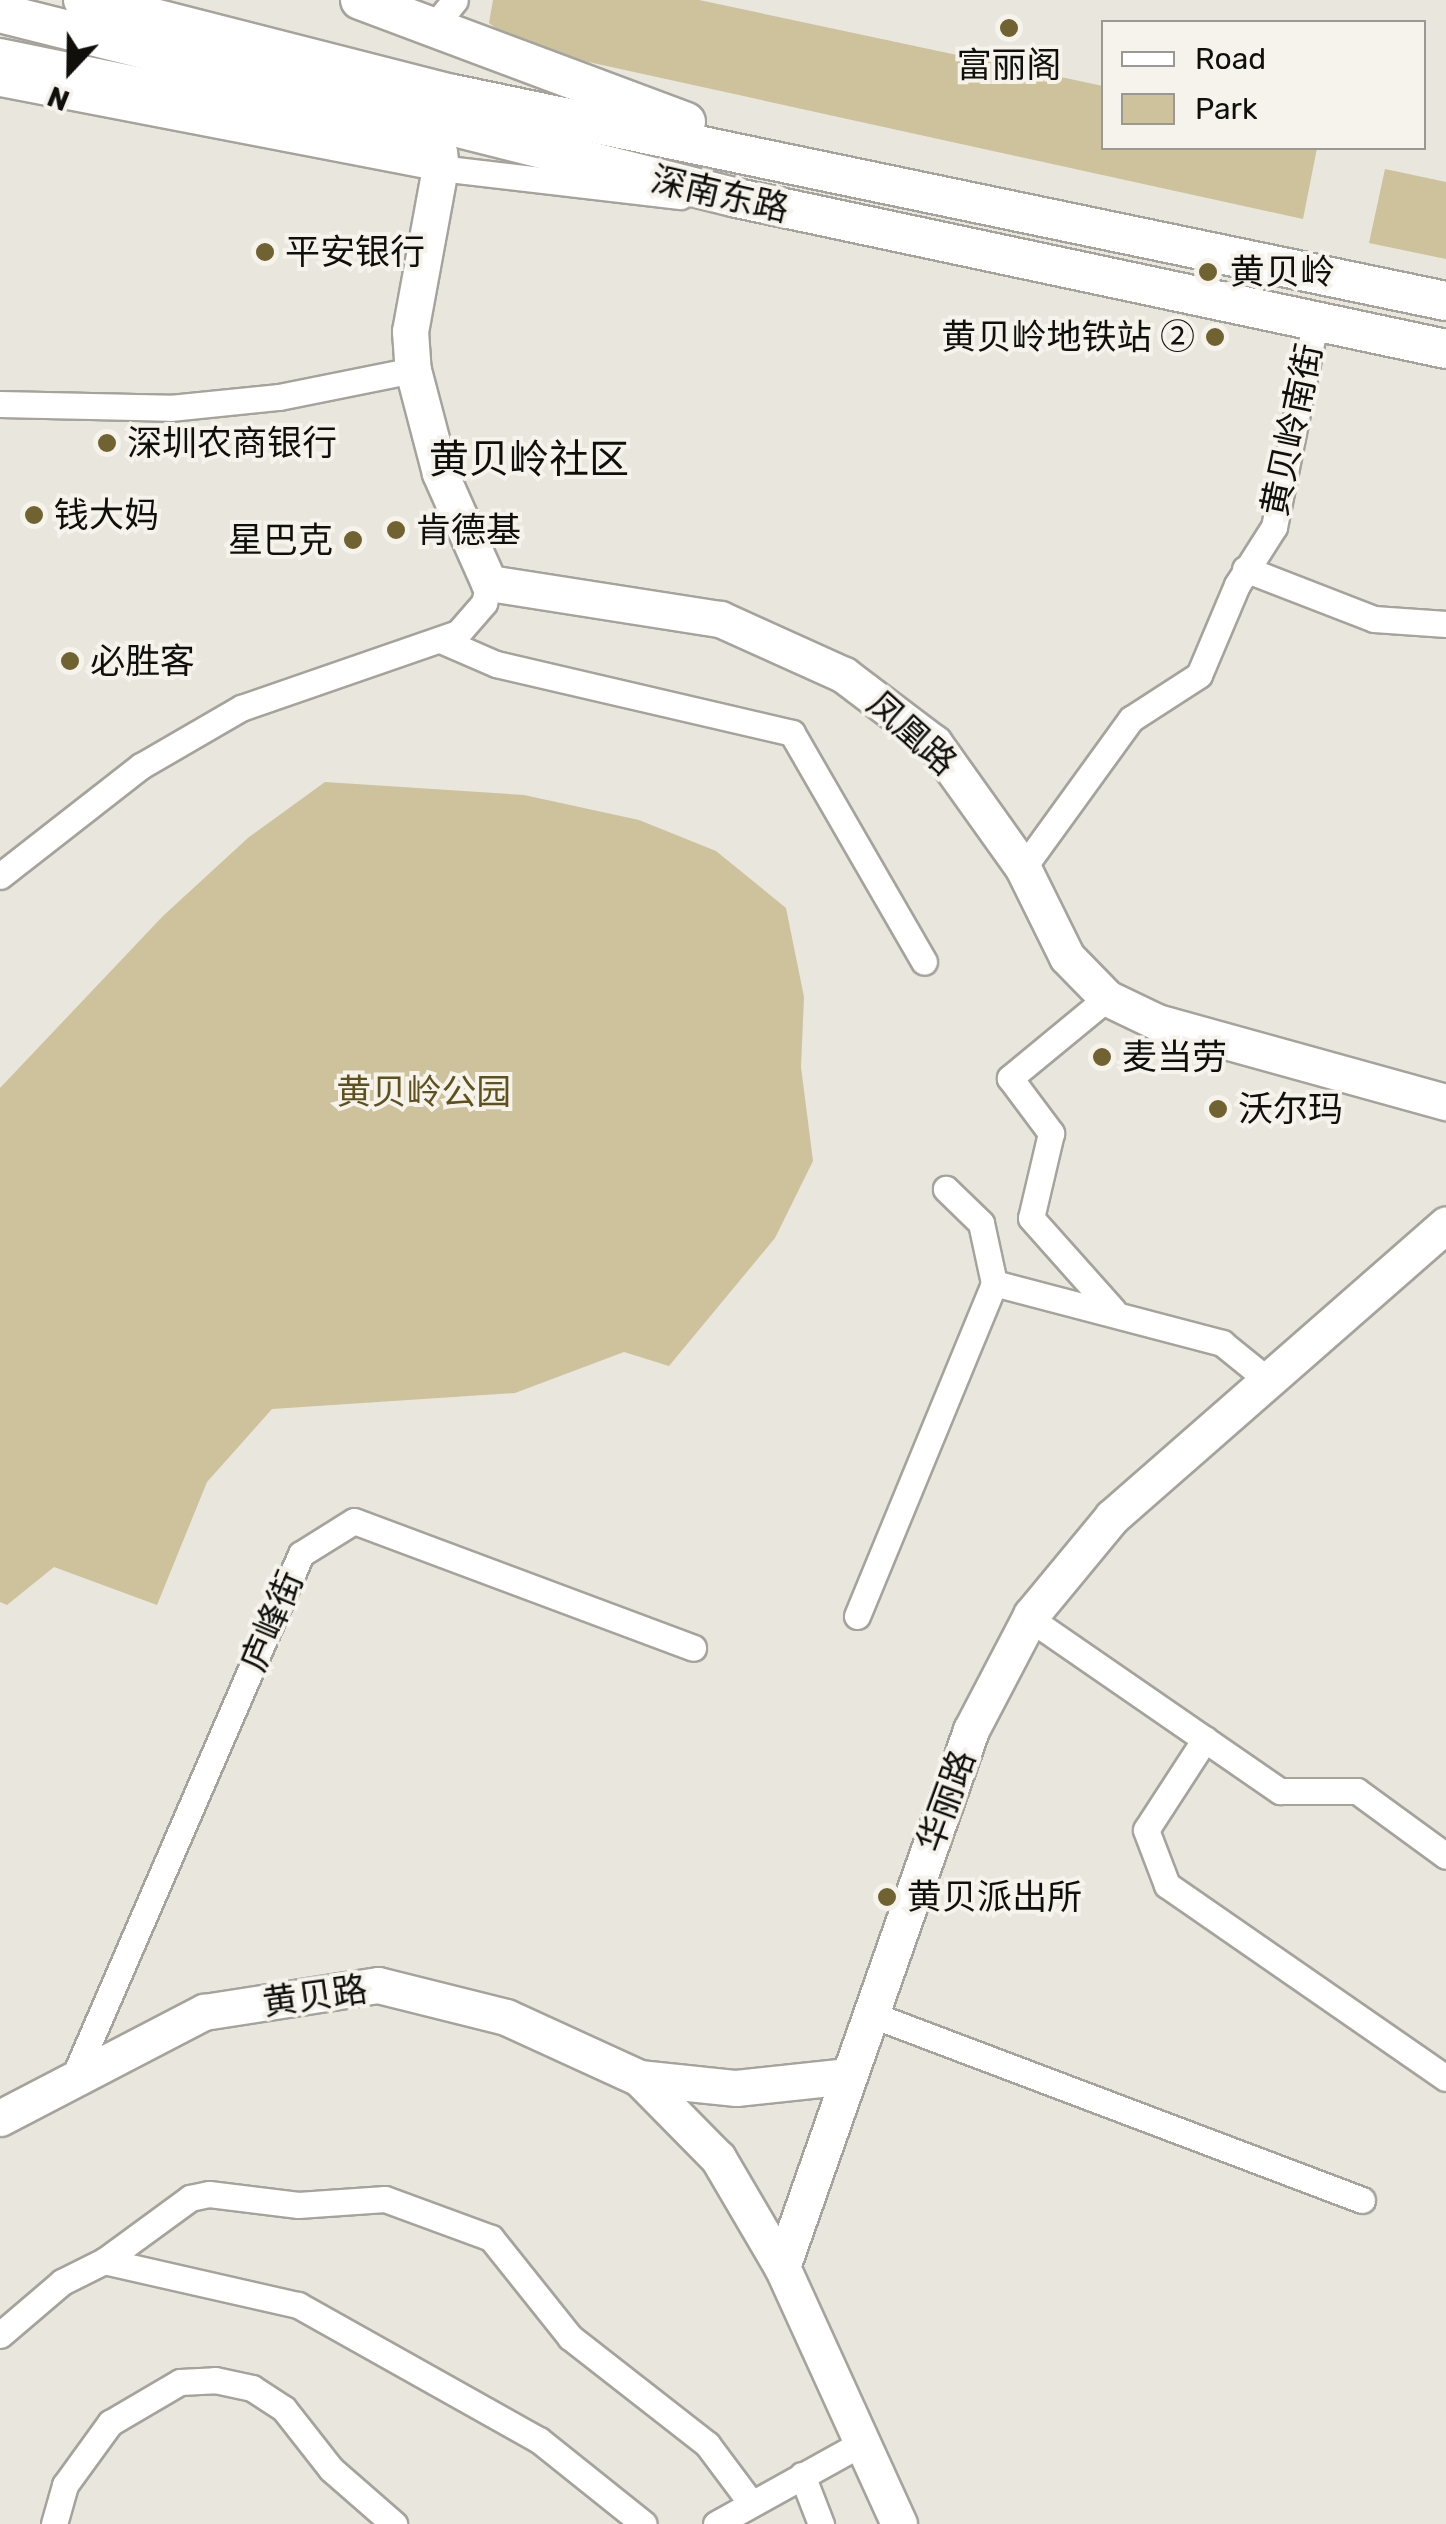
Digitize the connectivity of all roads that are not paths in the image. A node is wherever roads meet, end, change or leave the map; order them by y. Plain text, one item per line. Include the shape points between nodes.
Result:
1 (83, 0) edge
2 (360, 0) edge
3 (0, 13) edge
4 (444, 13) edge
5 (198, 47) junction
6 (0, 58) edge
7 (0, 84) edge
8 (577, 159) junction
9 (442, 161) junction
10 (801, 164) junction
11 (737, 198) junction
12 (1446, 302) edge
13 (1316, 322) junction
14 (1446, 349) edge
15 (414, 370) junction
16 (0, 404) edge
17 (1245, 569) junction
18 (489, 584) junction
19 (1446, 624) edge
20 (442, 641) junction
21 (1024, 868) junction
22 (0, 876) edge
23 (924, 962) dead end
24 (1107, 998) junction
25 (1446, 1102) edge
26 (946, 1189) dead end
27 (1446, 1226) edge
28 (994, 1282) junction
29 (1113, 1310) junction
30 (1269, 1381) junction
31 (858, 1616) dead end
32 (1029, 1618) junction
33 (693, 1648) dead end
34 (1205, 1739) junction
35 (1446, 1856) edge
36 (870, 2014) junction
37 (848, 2076) junction
38 (74, 2077) junction
39 (640, 2078) junction
40 (1446, 2078) edge
41 (0, 2118) edge
42 (1362, 2200) dead end
43 (104, 2260) junction
44 (782, 2266) junction
45 (0, 2335) edge
46 (862, 2443) junction
47 (802, 2475) junction
48 (750, 2503) junction
49 (368, 2516) edge
50 (54, 2524) edge
51 (394, 2524) edge
52 (644, 2524) edge
53 (716, 2524) edge
54 (821, 2524) edge
55 (899, 2524) edge

1 - 5 main road, 深南东路
2 - 4 main road
3 - 5 main road, 深南东路
4 - 10 main road
5 - 8 main road, 深南东路
5 - 10 main road, 深南东路
6 - 9 main road
7 - 9 street
8 - 9 main road
8 - 11 main road, 深南东路
9 - 11 street via 617,193
9 - 15 street via 410,330
10 - 12 main road, 深南东路
11 - 13 main road, 深南东路
13 - 14 main road, 深南东路
13 - 17 street, 黄贝岭南街 via 1274,527
15 - 16 street via 170,408
15 - 18 street via 440,473
17 - 19 street via 1374,619
17 - 21 street, 黄贝岭南街 via 1199,676 1131,719
18 - 20 street via 471,620
18 - 21 street, 凤凰路 via 720,619 844,676 934,744
20 - 22 street via 312,681 207,726 141,766
20 - 23 street via 496,664 792,732
21 - 24 street, 凤凰路 via 1067,957
24 - 25 street, 凤凰路 via 1156,1022
24 - 29 street via 1010,1078 1052,1133 1031,1218
26 - 28 street via 981,1222
27 - 30 street, 华丽路
28 - 29 street
28 - 31 street
29 - 30 street via 1222,1343
30 - 32 street, 华丽路 via 1112,1517
32 - 34 street
32 - 36 street, 华丽路 via 971,1730
33 - 38 street, 庐峰街 via 354,1522 301,1554
34 - 35 street via 1280,1791 1356,1792
34 - 40 street via 1146,1830 1167,1885
36 - 37 street, 华丽路
36 - 42 street
37 - 39 street, 黄贝路 via 736,2088
37 - 44 street, 华丽路
38 - 39 street, 黄贝路 via 204,2012 378,1985 506,2018
38 - 41 street, 黄贝路
39 - 44 street, 黄贝路 via 718,2158
43 - 45 street via 62,2282
43 - 48 street via 190,2198 209,2194 268,2204 385,2200 434,2215 504,2250 570,2336 707,2444
43 - 52 street via 298,2305 539,2440
44 - 46 street
46 - 47 street
46 - 55 street
47 - 48 street
47 - 54 street
48 - 53 street
49 - 50 street via 284,2408 252,2388 214,2380 180,2382 110,2423 66,2485
49 - 51 street

